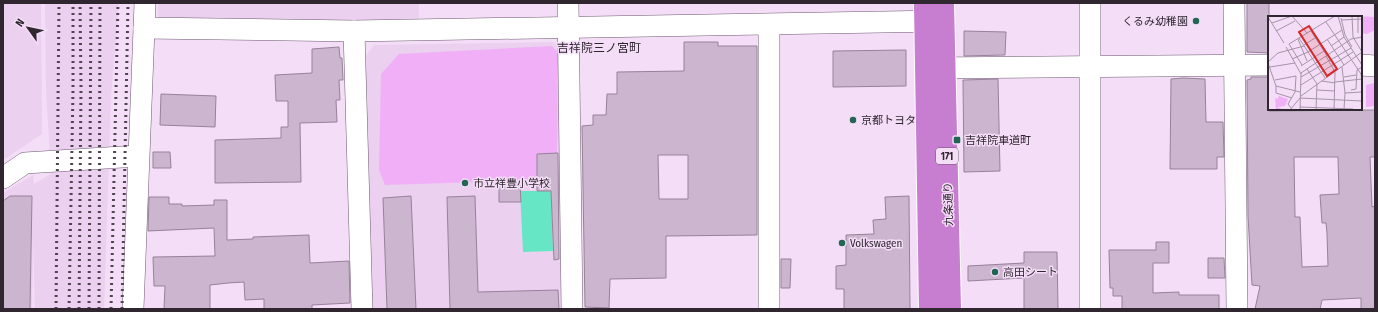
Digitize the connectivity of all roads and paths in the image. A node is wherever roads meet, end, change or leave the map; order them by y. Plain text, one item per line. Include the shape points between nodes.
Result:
1 (145, 3) edge
2 (568, 3) edge
3 (1090, 3) edge
4 (1234, 3) edge
5 (935, 12) edge
6 (769, 25) junction
7 (144, 28) junction
8 (568, 28) junction
9 (354, 31) junction
10 (1235, 65) junction
11 (1268, 65) edge
12 (1362, 65) edge
13 (1375, 66) edge
14 (936, 68) junction
15 (1090, 68) junction
16 (138, 156) junction
17 (3, 178) edge
18 (133, 309) edge
19 (362, 309) edge
20 (572, 309) edge
21 (769, 309) edge
22 (930, 309) edge
23 (950, 309) edge
24 (1090, 309) edge
25 (1237, 309) edge

1 - 7 street
2 - 8 street
3 - 15 street
4 - 10 street
5 - 6 street
5 - 14 highway, 九条通り / 171
6 - 8 street
6 - 21 street
7 - 9 street
7 - 16 street
8 - 9 street
8 - 20 street
9 - 19 street
10 - 11 street
10 - 15 street
10 - 25 street
12 - 13 street
14 - 15 street
14 - 22 highway, 九条通り / 171
14 - 23 highway, 九条通り / 171
15 - 24 street
16 - 17 street via 25,163
16 - 18 street

